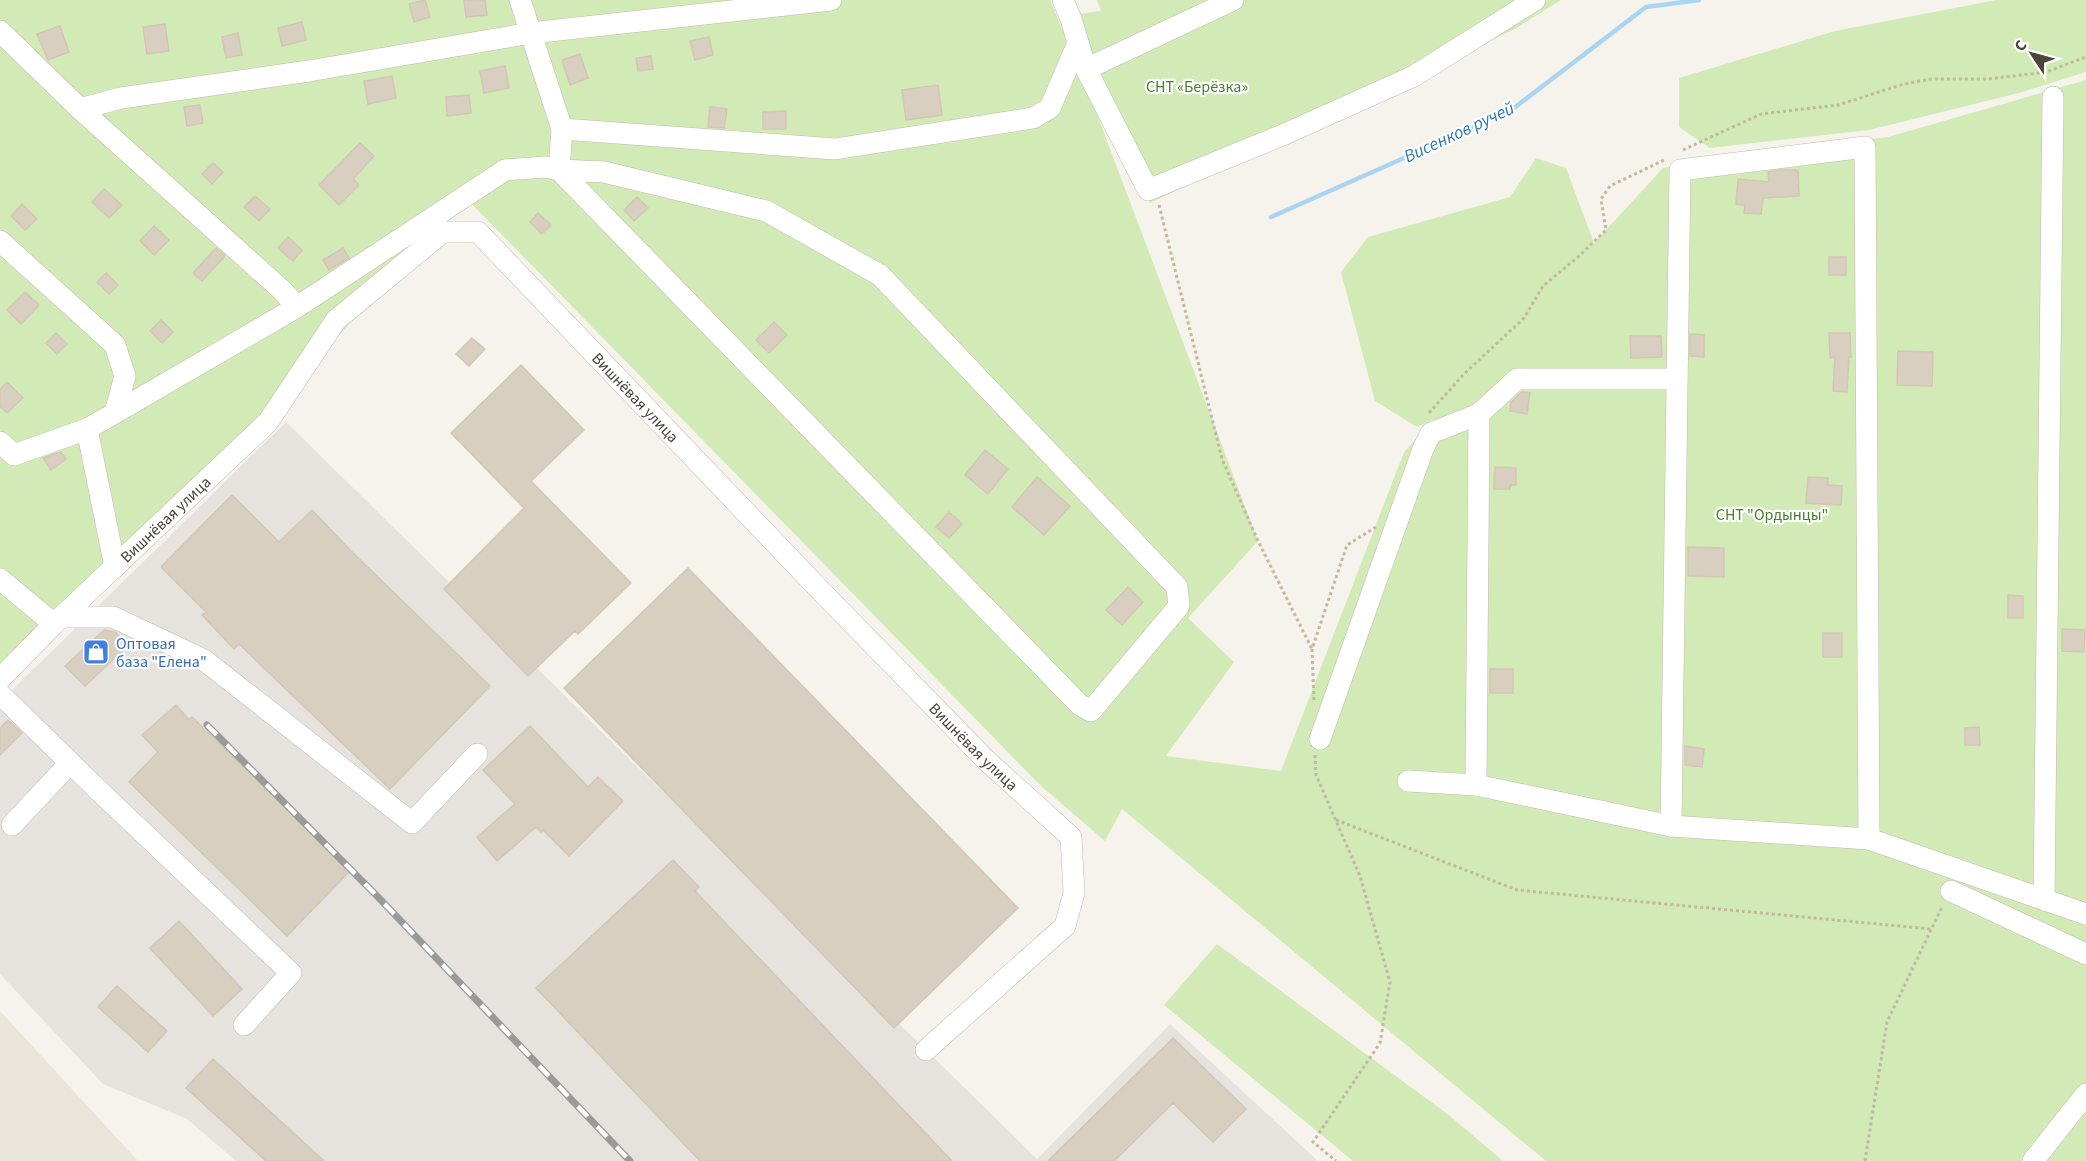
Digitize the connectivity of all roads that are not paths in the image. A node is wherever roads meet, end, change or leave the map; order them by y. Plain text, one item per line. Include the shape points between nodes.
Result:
1 (520, 0) edge
2 (831, 0) edge
3 (1063, 0) edge
4 (1233, 0) edge
5 (1535, 0) edge
6 (0, 31) edge
7 (531, 33) junction
8 (1078, 43) junction
9 (1086, 69) junction
10 (2053, 97) dead end
11 (80, 109) junction
12 (562, 129) junction
13 (559, 170) junction
14 (0, 241) edge
15 (297, 307) junction
16 (1677, 379) junction
17 (115, 413) junction
18 (1479, 414) junction
19 (87, 429) junction
20 (0, 442) edge
21 (115, 567) junction
22 (0, 579) edge
23 (58, 620) junction
24 (0, 679) edge
25 (0, 694) edge
26 (1318, 746) road end
27 (477, 754) dead end
28 (70, 763) junction
29 (1408, 781) dead end
30 (1476, 785) junction
31 (12, 825) dead end
32 (1671, 826) junction
33 (1869, 838) junction
34 (1951, 891) road end
35 (2044, 900) junction
36 (2086, 914) edge
37 (2086, 954) edge
38 (244, 1025) dead end
39 (926, 1050) dead end
40 (2086, 1094) edge
41 (2033, 1161) edge

1 - 7 street
2 - 7 street
3 - 8 street
4 - 9 street
5 - 9 street via 1414,76 1148,190
6 - 11 street
7 - 11 street via 121,99
7 - 12 street
8 - 9 street
8 - 12 street via 1050,108 1033,118 835,149
10 - 35 street
11 - 15 street
12 - 13 street
13 - 13 street via 604,172 766,211 880,275 1177,587 1179,606 1091,711 1080,705
13 - 15 street via 504,170
14 - 17 street via 115,345 125,376
15 - 17 street
16 - 18 street via 1517,379
16 - 32 street
16 - 33 street via 1680,170 1865,147
17 - 19 street
18 - 26 street via 1431,433 1423,449
18 - 30 street
19 - 20 street via 14,455
19 - 21 street
21 - 23 street, Вишнёвая улица
21 - 39 street, Вишнёвая улица via 268,422 336,320 443,232 478,232 962,736 1071,837 1074,892 1065,926
22 - 23 street
23 - 24 street, Вишнёвая улица
23 - 27 street via 113,617 204,660 412,823
25 - 28 street
28 - 31 street
28 - 38 street via 291,973
29 - 30 street
30 - 32 street
32 - 33 street
33 - 35 street
34 - 37 street
35 - 36 street
40 - 41 street

